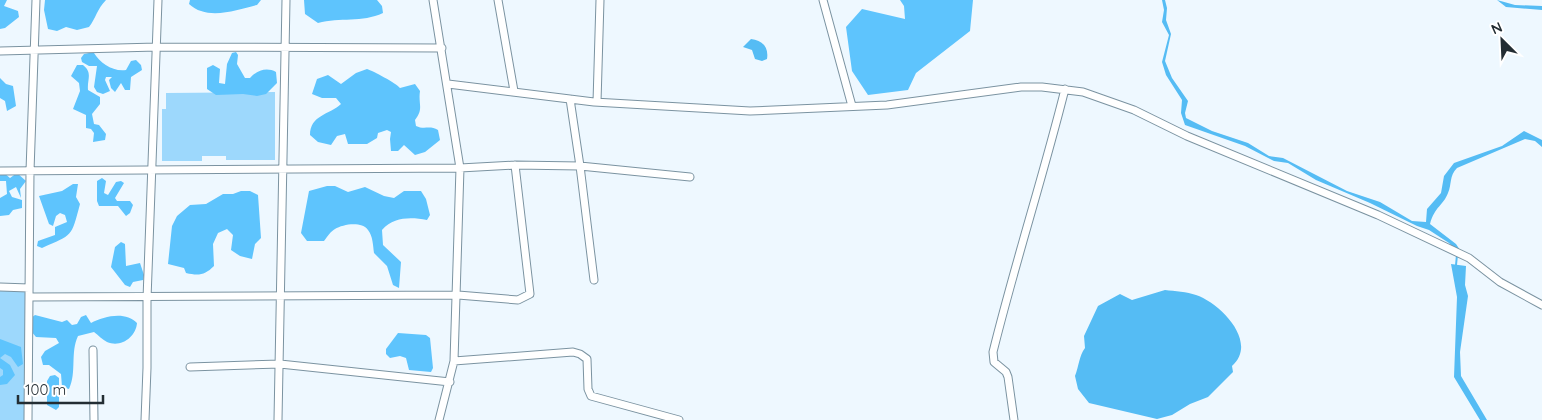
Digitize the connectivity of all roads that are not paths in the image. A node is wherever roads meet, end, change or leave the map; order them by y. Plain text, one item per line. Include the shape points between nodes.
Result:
1 (36, 0) edge
2 (158, 0) edge
3 (286, 0) edge
4 (433, 0) edge
5 (498, 0) edge
6 (600, 0) edge
7 (823, 0) edge
8 (157, 47) junction
9 (285, 48) junction
10 (442, 48) junction
11 (34, 50) junction
12 (0, 51) edge
13 (448, 84) junction
14 (1065, 89) junction
15 (514, 91) junction
16 (570, 99) junction
17 (597, 102) junction
18 (852, 106) junction
19 (516, 165) junction
20 (580, 166) junction
21 (285, 168) junction
22 (460, 168) junction
23 (151, 170) junction
24 (0, 171) edge
25 (30, 171) junction
26 (690, 177) dead end
27 (594, 280) dead end
28 (0, 287) edge
29 (29, 288) junction
30 (458, 295) junction
31 (30, 298) junction
32 (147, 298) junction
33 (282, 298) junction
34 (1542, 305) edge
35 (93, 350) dead end
36 (454, 361) junction
37 (280, 364) junction
38 (190, 367) dead end
39 (450, 382) junction
40 (28, 420) edge
41 (94, 420) edge
42 (145, 420) edge
43 (278, 420) edge
44 (439, 420) edge
45 (679, 420) edge
46 (1014, 420) edge

1 - 11 street
2 - 8 street
3 - 9 street
4 - 10 street
5 - 15 street
6 - 17 street
7 - 18 street
8 - 9 street
8 - 11 street
8 - 23 street
9 - 10 street
9 - 21 street
10 - 13 street
11 - 12 street
11 - 25 street
13 - 15 street
13 - 22 street
14 - 18 street via 1021,88 887,105
14 - 34 street via 1134,110 1187,136 1378,215 1469,258 1500,282
14 - 46 street via 993,352 994,362 1008,377
15 - 16 street
16 - 17 street
16 - 20 street
17 - 18 street via 750,111
19 - 20 street
19 - 22 street
19 - 30 street via 530,294 518,300
20 - 26 street
20 - 27 street
21 - 22 street
21 - 23 street
21 - 33 street
22 - 30 street
23 - 25 street
23 - 32 street
24 - 25 street
25 - 29 street
28 - 29 street
29 - 31 street
30 - 33 street
30 - 36 street
31 - 32 street
31 - 40 street
32 - 33 street
32 - 42 street
33 - 37 street
35 - 41 street
36 - 39 street
36 - 45 street via 573,352 587,359 591,396
37 - 38 street
37 - 39 street
37 - 43 street
39 - 44 street

